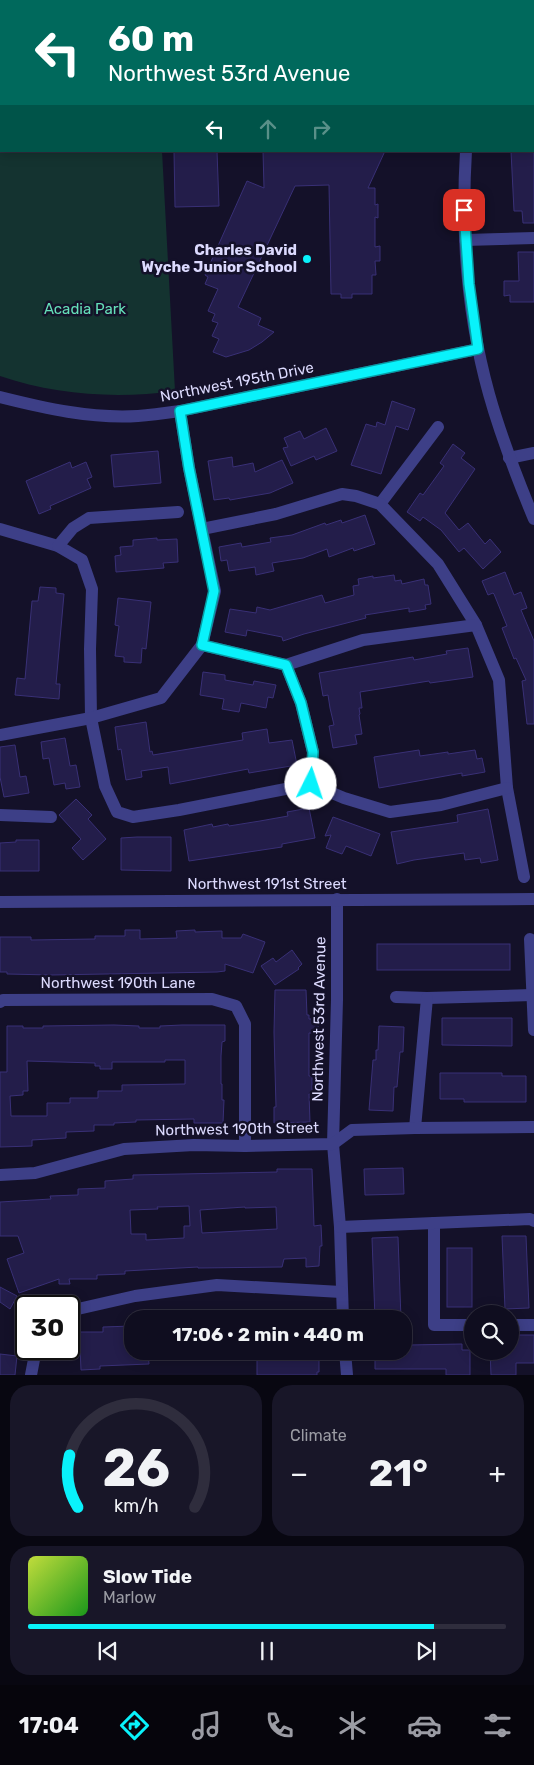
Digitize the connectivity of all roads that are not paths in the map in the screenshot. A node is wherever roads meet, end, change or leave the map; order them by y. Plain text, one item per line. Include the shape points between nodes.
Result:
1 (466, 152) edge
2 (534, 238) edge
3 (465, 240) junction
4 (478, 349) junction
5 (0, 397) edge
6 (180, 411) junction
7 (438, 427) dead end
8 (534, 453) edge
9 (509, 458) junction
10 (380, 504) junction
11 (178, 512) dead end
12 (534, 519) edge
13 (0, 529) edge
14 (202, 529) junction
15 (58, 546) junction
16 (476, 624) junction
17 (202, 645) junction
18 (286, 665) junction
19 (91, 718) junction
20 (0, 735) edge
21 (311, 784) junction
22 (507, 788) junction
23 (0, 815) edge
24 (51, 817) dead end
25 (524, 877) dead end
26 (337, 899) junction
27 (534, 899) edge
28 (0, 902) edge
29 (530, 939) dead end
30 (532, 994) junction
31 (396, 997) dead end
32 (427, 998) junction
33 (0, 1002) edge
34 (534, 1030) edge
35 (534, 1127) edge
36 (415, 1128) junction
37 (333, 1144) junction
38 (245, 1146) junction
39 (0, 1175) edge
40 (534, 1221) edge
41 (434, 1223) junction
42 (340, 1227) junction
43 (341, 1292) junction
44 (80, 1308) edge
45 (342, 1310) edge
46 (464, 1325) edge
47 (519, 1325) edge
48 (534, 1325) edge
49 (34, 1360) edge
50 (346, 1360) edge
51 (32, 1375) edge
52 (347, 1375) edge

1 - 3 street
2 - 3 street
3 - 4 street
4 - 6 street, Northwest 195th Drive
4 - 9 street
5 - 6 street, Northwest 195th Drive via 48,409 96,414 136,416
6 - 14 street
7 - 10 street
8 - 9 street
9 - 12 street
10 - 14 street via 342,494 276,514
10 - 16 street via 438,564
11 - 15 street via 89,518 73,528
13 - 15 street
14 - 17 street via 214,591
15 - 19 street via 82,560 92,589
16 - 18 street via 363,640
16 - 22 street via 499,680
17 - 18 street
17 - 19 street via 162,698
18 - 21 street via 301,703 313,752
19 - 20 street
19 - 21 street via 105,786 117,812 133,817
21 - 22 street via 390,812 441,805
22 - 25 street
23 - 24 street
26 - 27 street, Northwest 191st Street
26 - 28 street, Northwest 191st Street
26 - 37 street, Northwest 53rd Avenue via 338,1000
29 - 30 street
30 - 32 street
30 - 34 street
31 - 32 street
32 - 36 street
33 - 38 street, Northwest 190th Lane via 212,999 236,1006 245,1024
35 - 36 street, Northwest 190th Street
36 - 37 street, Northwest 190th Street via 352,1130
37 - 38 street, Northwest 190th Street
37 - 42 street, Northwest 53rd Avenue
38 - 39 street, Northwest 190th Street via 124,1149 35,1172
40 - 41 street
41 - 42 street
41 - 46 street via 434,1325
42 - 43 street, Northwest 53rd Avenue
43 - 44 street via 217,1285 135,1296
43 - 45 street, Northwest 53rd Avenue
47 - 48 street
49 - 51 street
50 - 52 street

